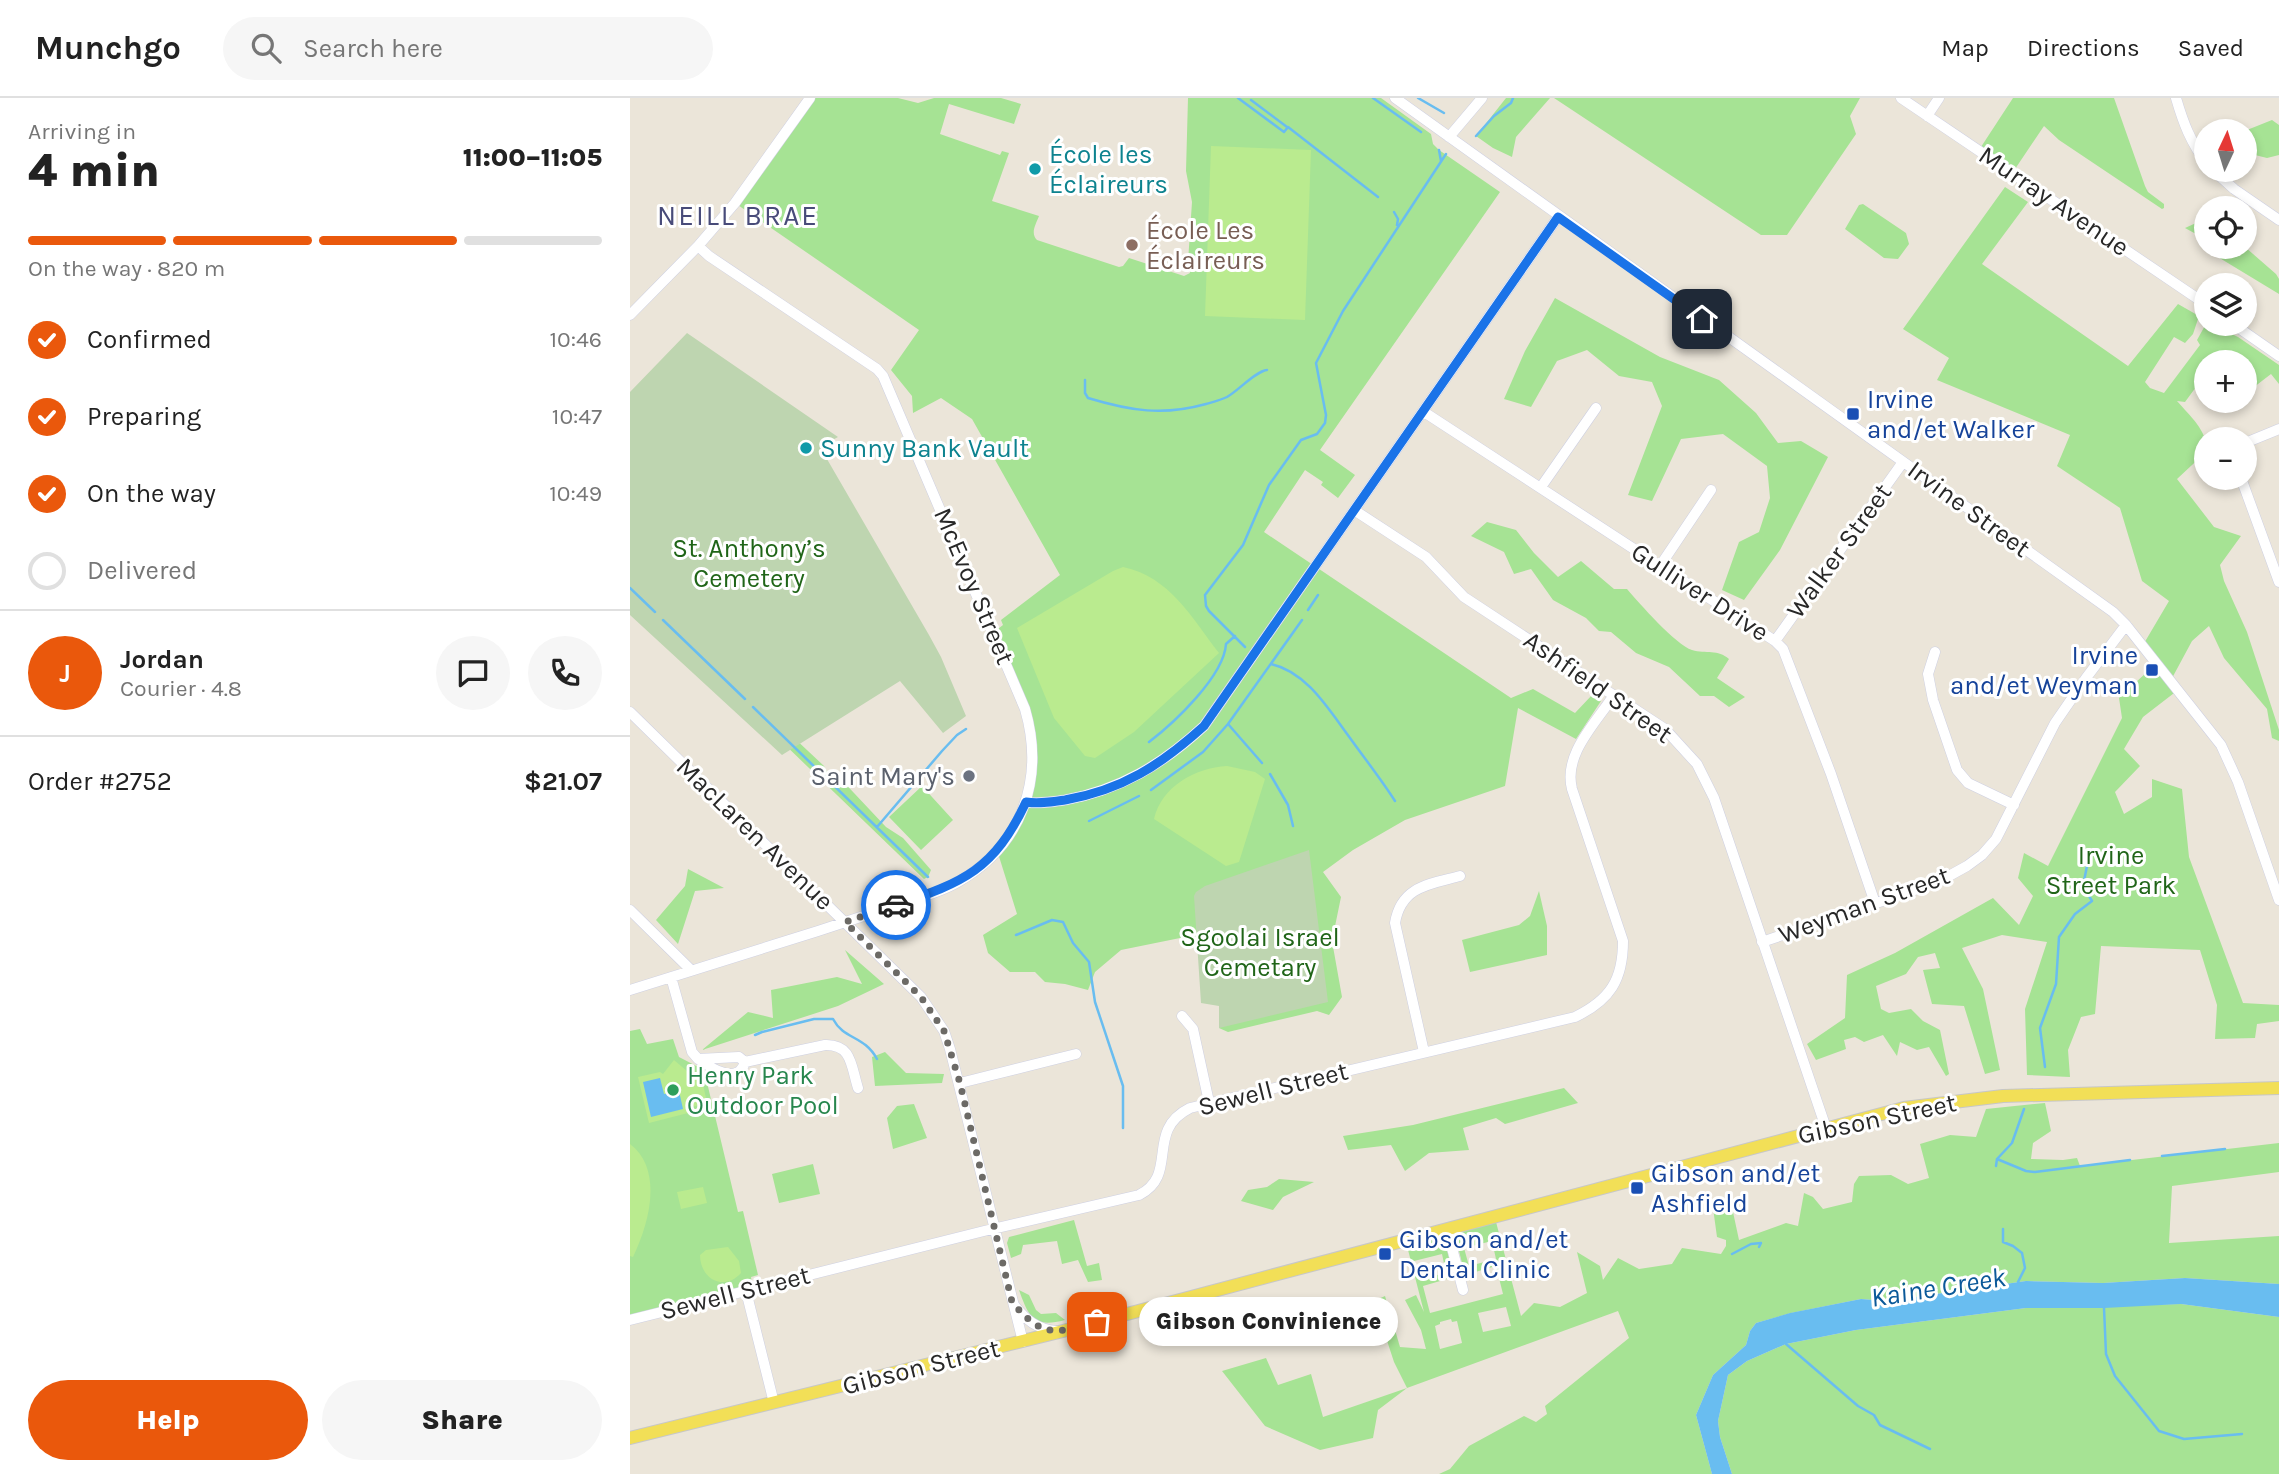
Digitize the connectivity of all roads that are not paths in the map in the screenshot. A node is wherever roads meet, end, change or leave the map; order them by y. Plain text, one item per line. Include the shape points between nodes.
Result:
1 (810, 98) edge
2 (1395, 98) edge
3 (1482, 98) edge
4 (1901, 98) edge
5 (1939, 98) edge
6 (2176, 98) edge
7 (1927, 116) junction
8 (1449, 137) junction
9 (2194, 144) edge
10 (2226, 182) edge
11 (1558, 217) junction
12 (2279, 220) edge
13 (698, 246) junction
14 (2194, 296) edge
15 (630, 315) edge
16 (2250, 336) edge
17 (2279, 356) edge
18 (1596, 408) dead end
19 (1424, 412) junction
20 (2279, 429) edge
21 (2257, 438) edge
22 (1903, 462) junction
23 (1541, 487) junction
24 (1711, 490) dead end
25 (2245, 490) edge
26 (1354, 510) junction
27 (1660, 566) junction
28 (2279, 582) edge
29 (2126, 625) junction
30 (1775, 641) junction
31 (1935, 652) dead end
32 (1614, 695) junction
33 (630, 712) edge
34 (1026, 802) junction
35 (2014, 805) junction
36 (1460, 876) dead end
37 (2279, 900) edge
38 (1875, 903) junction
39 (630, 910) edge
40 (845, 922) junction
41 (1762, 942) junction
42 (691, 971) junction
43 (671, 977) junction
44 (630, 990) edge
45 (1182, 1016) dead end
46 (1424, 1052) junction
47 (1076, 1054) dead end
48 (698, 1059) junction
49 (745, 1062) junction
50 (960, 1083) junction
51 (858, 1088) dead end
52 (2279, 1088) edge
53 (1209, 1102) junction
54 (1826, 1128) junction
55 (994, 1229) junction
56 (1447, 1229) junction
57 (1463, 1290) dead end
58 (746, 1291) junction
59 (1012, 1302) junction
60 (630, 1320) edge
61 (1063, 1331) junction
62 (1023, 1342) junction
63 (774, 1403) junction
64 (630, 1438) edge

1 - 13 street via 735,203
2 - 8 street, Irvine Street
3 - 8 street
4 - 7 street, Murray Avenue
5 - 7 street
6 - 9 street
7 - 14 street, Murray Avenue
8 - 11 street, Irvine Street
10 - 12 street
11 - 19 street
11 - 22 street, Irvine Street
13 - 15 street
13 - 34 street, McEvoy Street via 877,369 887,383 1025,709 1033,755
16 - 17 street
18 - 23 street
19 - 23 street, Gulliver Drive
19 - 26 street
20 - 21 street
22 - 29 street, Irvine Street
22 - 30 street, Walker Street
23 - 27 street, Gulliver Drive
24 - 27 street
25 - 28 street
26 - 32 street, Ashfield Street via 1426,557 1464,597
26 - 34 street via 1204,726 1138,776 1103,791 1038,804
27 - 30 street, Gulliver Drive
29 - 35 street, Weyman Street via 2055,723
29 - 37 street, Irvine Street via 2221,745
30 - 38 street, Gulliver Drive via 1783,649 1822,749
31 - 35 street via 1928,674 1957,771 1968,783
32 - 41 street, Ashfield Street via 1665,729 1697,764 1714,799
32 - 46 street, Sewell Street via 1576,752 1570,780 1623,941 1623,958 1612,989 1602,1002 1575,1017
33 - 40 street, MacLaren Avenue
34 - 40 street, McEvoy Street via 1002,844 956,884
35 - 38 street, Weyman Street via 1996,839 1967,866 1938,882
36 - 46 street via 1425,885 1404,899 1397,910 1395,923
38 - 41 street, Weyman Street
39 - 42 street
40 - 42 street, McEvoy Street
40 - 50 street, MacLaren Avenue via 935,1015
41 - 54 street, Ashfield Street
42 - 43 street, McEvoy Street
43 - 44 street, McEvoy Street
43 - 48 street via 692,1052
45 - 53 street via 1194,1029
46 - 53 street, Sewell Street
47 - 50 street
48 - 49 street via 738,1057
48 - 49 street via 725,1074 742,1070
49 - 51 street via 835,1045 847,1053
50 - 55 street, MacLaren Avenue
52 - 54 main road, Gibson Street via 2003,1096 1904,1108
53 - 55 street, Sewell Street via 1182,1112 1169,1126 1158,1178 1147,1191
54 - 56 main road, Gibson Street
55 - 58 street, Sewell Street
55 - 59 street, MacLaren Avenue
56 - 57 street
56 - 61 main road, Gibson Street
58 - 60 street, Sewell Street
58 - 63 street
59 - 61 street via 1033,1324
59 - 62 street, MacLaren Avenue
61 - 62 main road, Gibson Street
62 - 63 main road, Gibson Street
63 - 64 main road, Gibson Street

